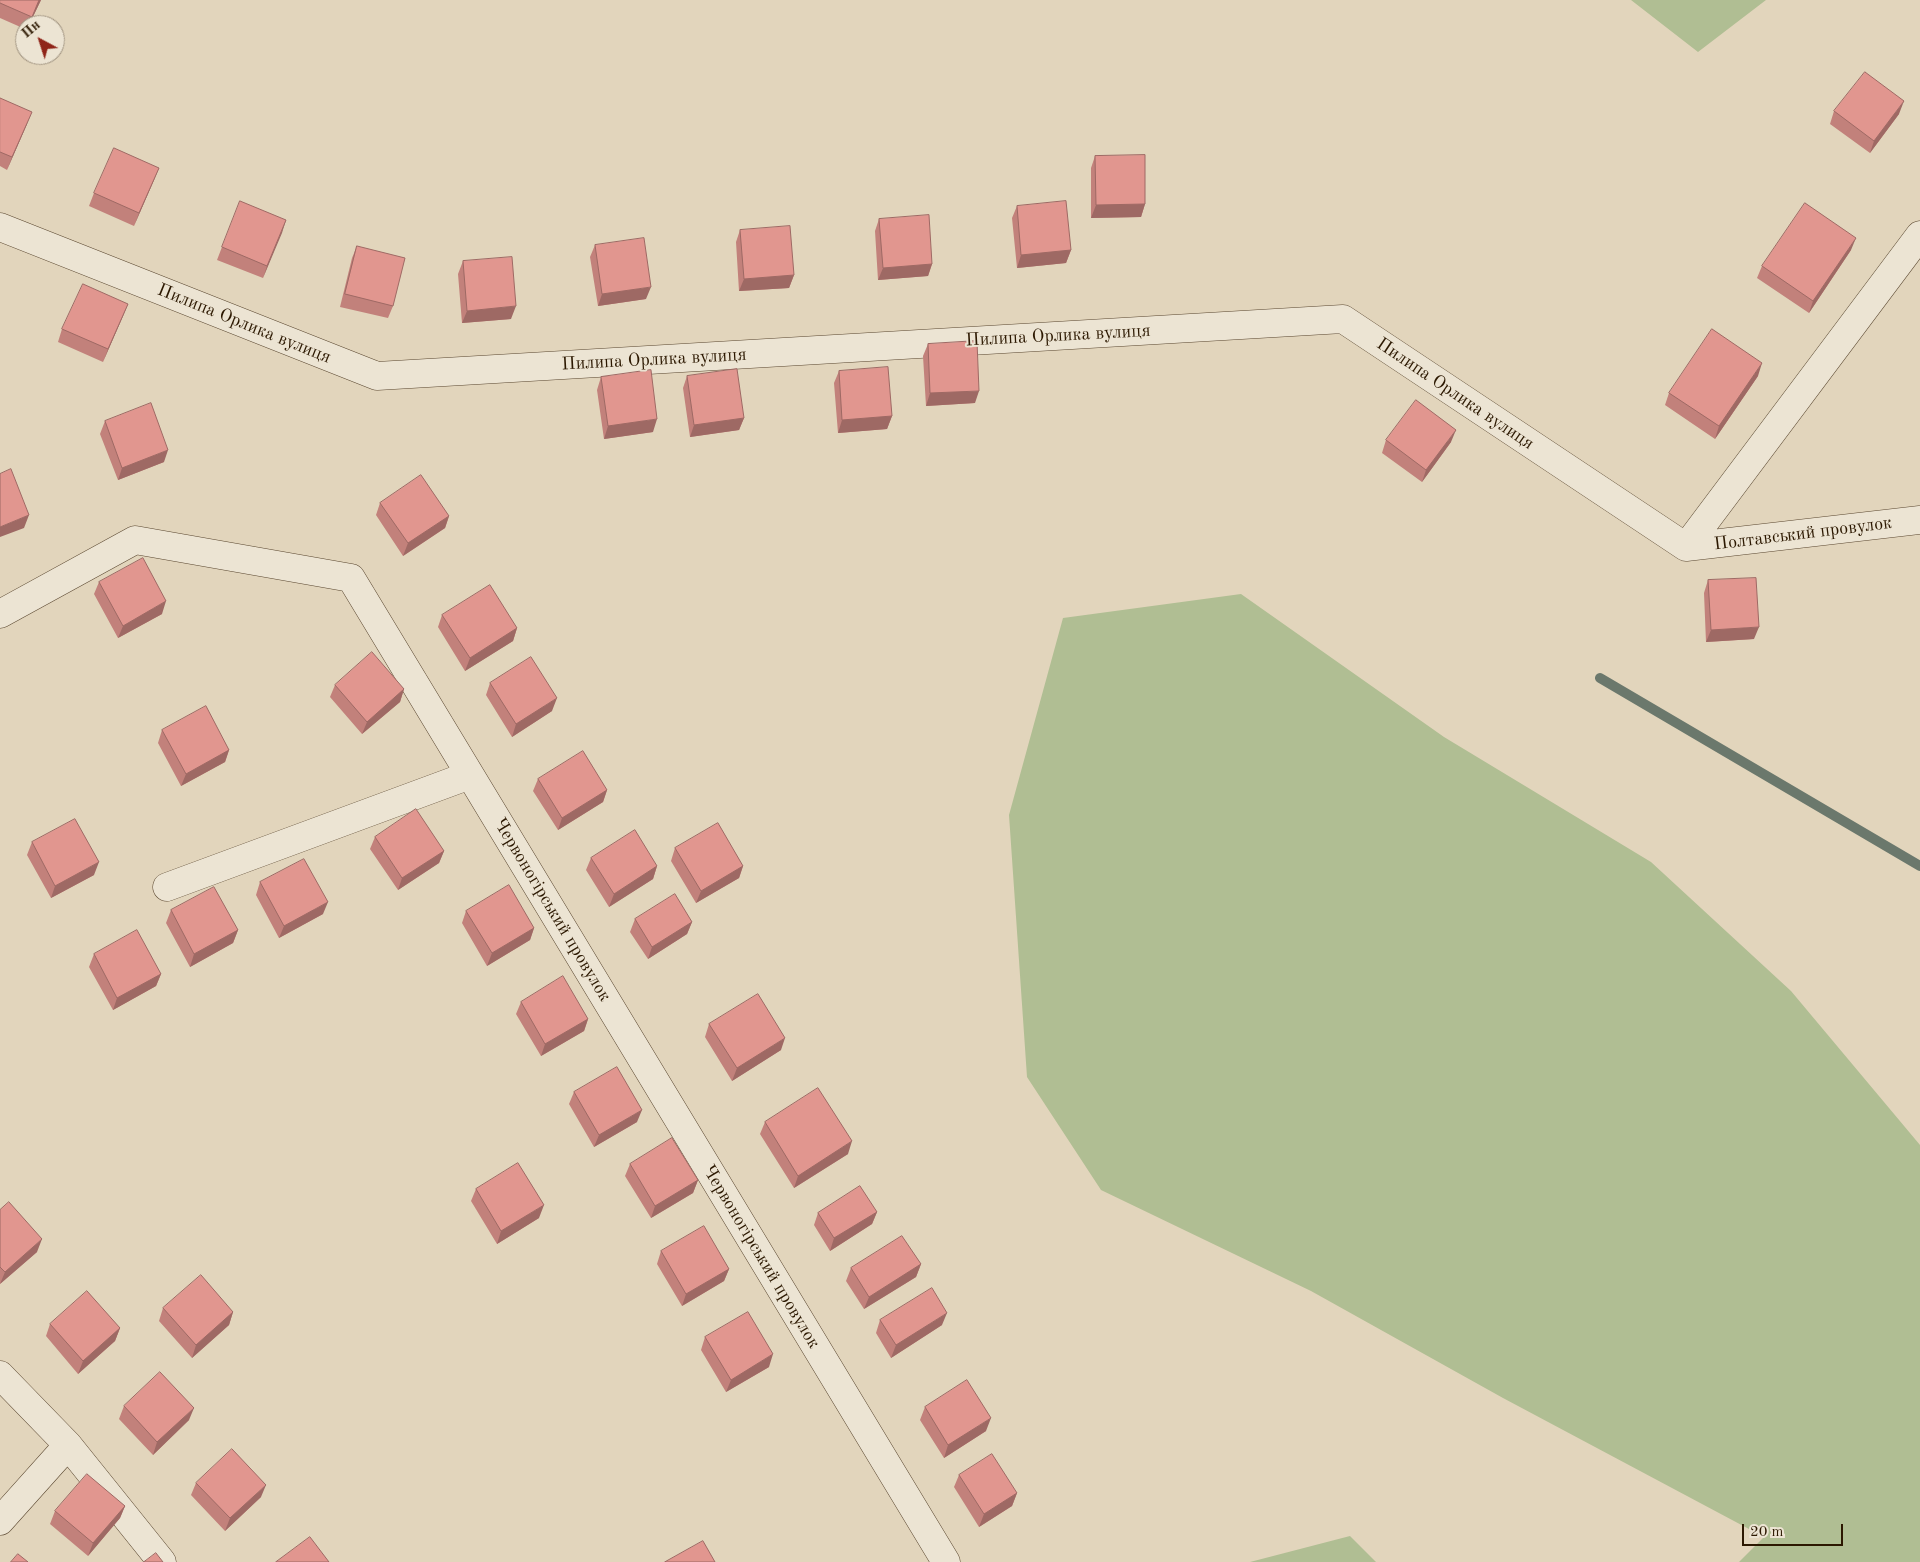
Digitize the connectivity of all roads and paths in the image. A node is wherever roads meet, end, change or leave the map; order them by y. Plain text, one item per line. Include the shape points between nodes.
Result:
1 (0, 227) edge
2 (1920, 235) edge
3 (1920, 520) edge
4 (1686, 547) junction
5 (0, 614) edge
6 (470, 775) junction
7 (167, 887) dead end
8 (0, 1375) edge
9 (68, 1445) junction
10 (0, 1521) edge
11 (162, 1562) edge
12 (946, 1562) edge

1 - 4 street, Пилипа Орлика вулиця via 377,376 1343,319
2 - 4 street
3 - 4 street, Полтавський провулок
5 - 6 street, Червоногірський провулок via 135,540 351,578
6 - 7 street
6 - 12 street, Червоногірський провулок
8 - 9 street
9 - 10 street
9 - 11 street

